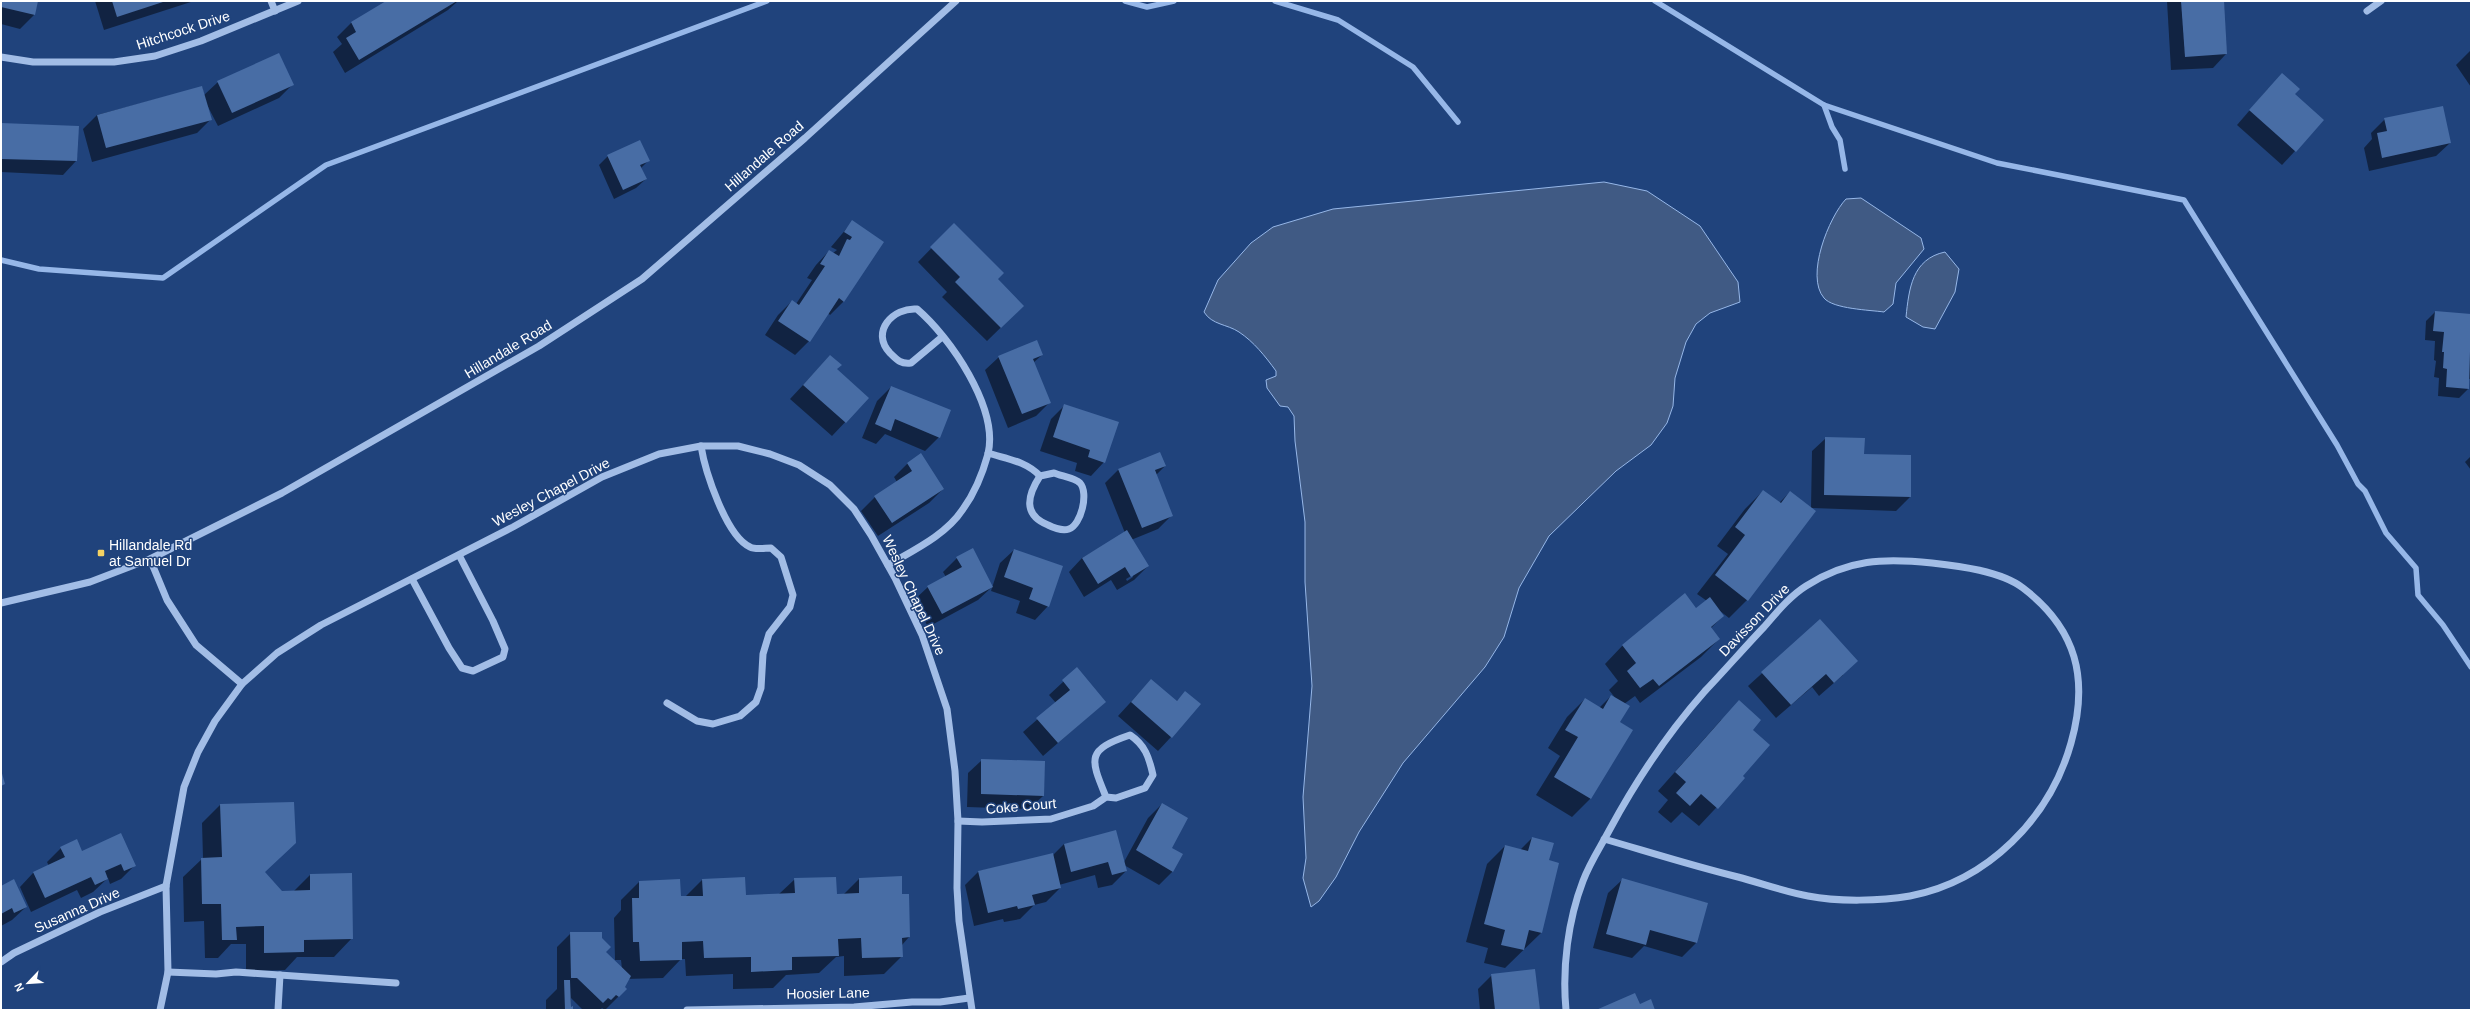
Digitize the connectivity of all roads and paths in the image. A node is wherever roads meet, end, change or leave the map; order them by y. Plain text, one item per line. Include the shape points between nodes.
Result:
1 (271, 1) edge
2 (298, 1) edge
3 (956, 1) edge
4 (2381, 1) edge
5 (275, 11) junction
6 (2367, 11) dead end
7 (1, 57) edge
8 (942, 337) junction
9 (701, 446) junction
10 (988, 453) junction
11 (1040, 476) junction
12 (459, 555) junction
13 (150, 559) junction
14 (888, 564) junction
15 (412, 579) junction
16 (1, 603) edge
17 (242, 684) junction
18 (667, 703) dead end
19 (1106, 797) junction
20 (958, 821) junction
21 (1604, 839) junction
22 (166, 886) junction
23 (1, 962) edge
24 (168, 972) junction
25 (280, 975) junction
26 (396, 983) dead end
27 (969, 998) junction
28 (854, 1009) edge
29 (160, 1010) edge
30 (278, 1010) edge
31 (687, 1010) edge
32 (972, 1010) edge
33 (1566, 1010) edge

1 - 5 street
2 - 5 street, Hitchcock Drive
3 - 13 street, Hillandale Road via 805,138 642,279 472,387 282,493
4 - 6 street
5 - 7 street, Hitchcock Drive via 201,41 134,60 33,62
8 - 8 street via 930,320 917,309 911,308 903,310 887,322 882,329 881,338 885,347 900,363 912,363
8 - 10 street via 954,351 977,392 986,423
9 - 12 street, Wesley Chapel Drive via 660,454 602,477
9 - 14 street, Wesley Chapel Drive via 738,446 799,465 830,485 854,509
9 - 18 street via 704,466 717,500 737,537 750,548 771,548 780,558 793,595 790,607 769,634 763,654 761,688 756,702 740,716 713,724 697,721
10 - 11 street via 1023,463
10 - 14 street via 976,486 963,510 936,536
11 - 11 street via 1054,473 1079,483 1084,491 1086,499 1083,507 1075,525 1069,529 1055,528 1033,518 1030,500 1034,485
12 - 15 street, Wesley Chapel Drive
12 - 15 street via 505,649 503,657 473,672 462,668 448,648
13 - 16 street, Hillandale Road via 90,582
13 - 17 street via 166,600 196,645
14 - 20 street, Wesley Chapel Drive via 922,635 947,709
15 - 17 street, Wesley Chapel Drive via 321,625 277,653
17 - 22 street, Wesley Chapel Drive via 212,727 187,779
19 - 19 street, Coke Court via 1094,768 1094,759 1098,750 1110,742 1130,735 1142,744 1150,762 1152,775 1145,788 1116,798
19 - 20 street, Coke Court via 1093,806 1051,819
20 - 27 street, Wesley Chapel Drive via 957,888
21 - 21 street, Davisson Drive via 1811,897 1872,900 1910,896 1940,888 2000,854 2040,812 2064,768 2078,717 2080,686 2075,658 2064,633 2050,614 2020,586 1982,571 1895,559 1867,561 1840,568 1804,587 1788,600 1697,700 1666,736
21 - 33 street, Davisson Drive via 1582,884 1573,916 1564,987
22 - 23 street, Susanna Drive via 100,912 14,953
22 - 24 street, Wesley Chapel Drive
24 - 25 street
24 - 29 street, Wesley Chapel Drive
25 - 26 street
25 - 30 street
27 - 28 street, Hoosier Lane
27 - 32 street, Wesley Chapel Drive
28 - 31 street, Hoosier Lane

